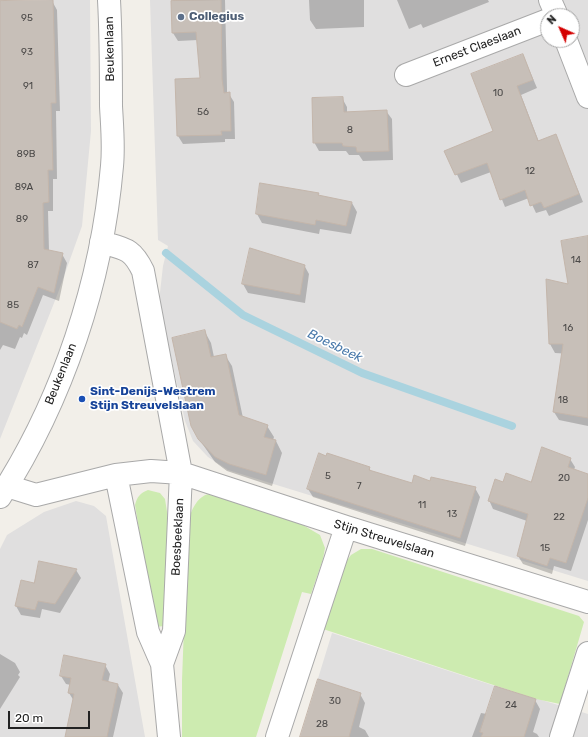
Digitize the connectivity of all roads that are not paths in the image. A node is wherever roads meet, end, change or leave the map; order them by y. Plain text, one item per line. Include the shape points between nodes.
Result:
1 (109, 0) edge
2 (540, 23) edge
3 (569, 48) edge
4 (406, 75) dead end
5 (588, 97) edge
6 (101, 242) junction
7 (181, 473) junction
8 (116, 475) junction
9 (4, 492) edge
10 (346, 527) junction
11 (588, 602) edge
12 (588, 653) edge
13 (162, 664) junction
14 (582, 693) edge
15 (169, 737) edge
16 (276, 737) edge
17 (561, 737) edge

1 - 6 street, Beukenlaan via 112,165
2 - 4 street, Ernest Claeslaan
3 - 5 street
6 - 7 street via 128,250 138,261 142,271
6 - 9 street, Beukenlaan via 78,331 61,378 40,427
7 - 8 street via 151,471
7 - 10 street, Stijn Streuvelslaan
7 - 13 street, Boesbeeklaan via 174,631
8 - 9 street via 36,495
8 - 13 street, Boesbeeklaan via 148,632
10 - 11 street, Stijn Streuvelslaan
10 - 16 street
12 - 14 street
13 - 15 street, Boesbeeklaan
14 - 17 street

